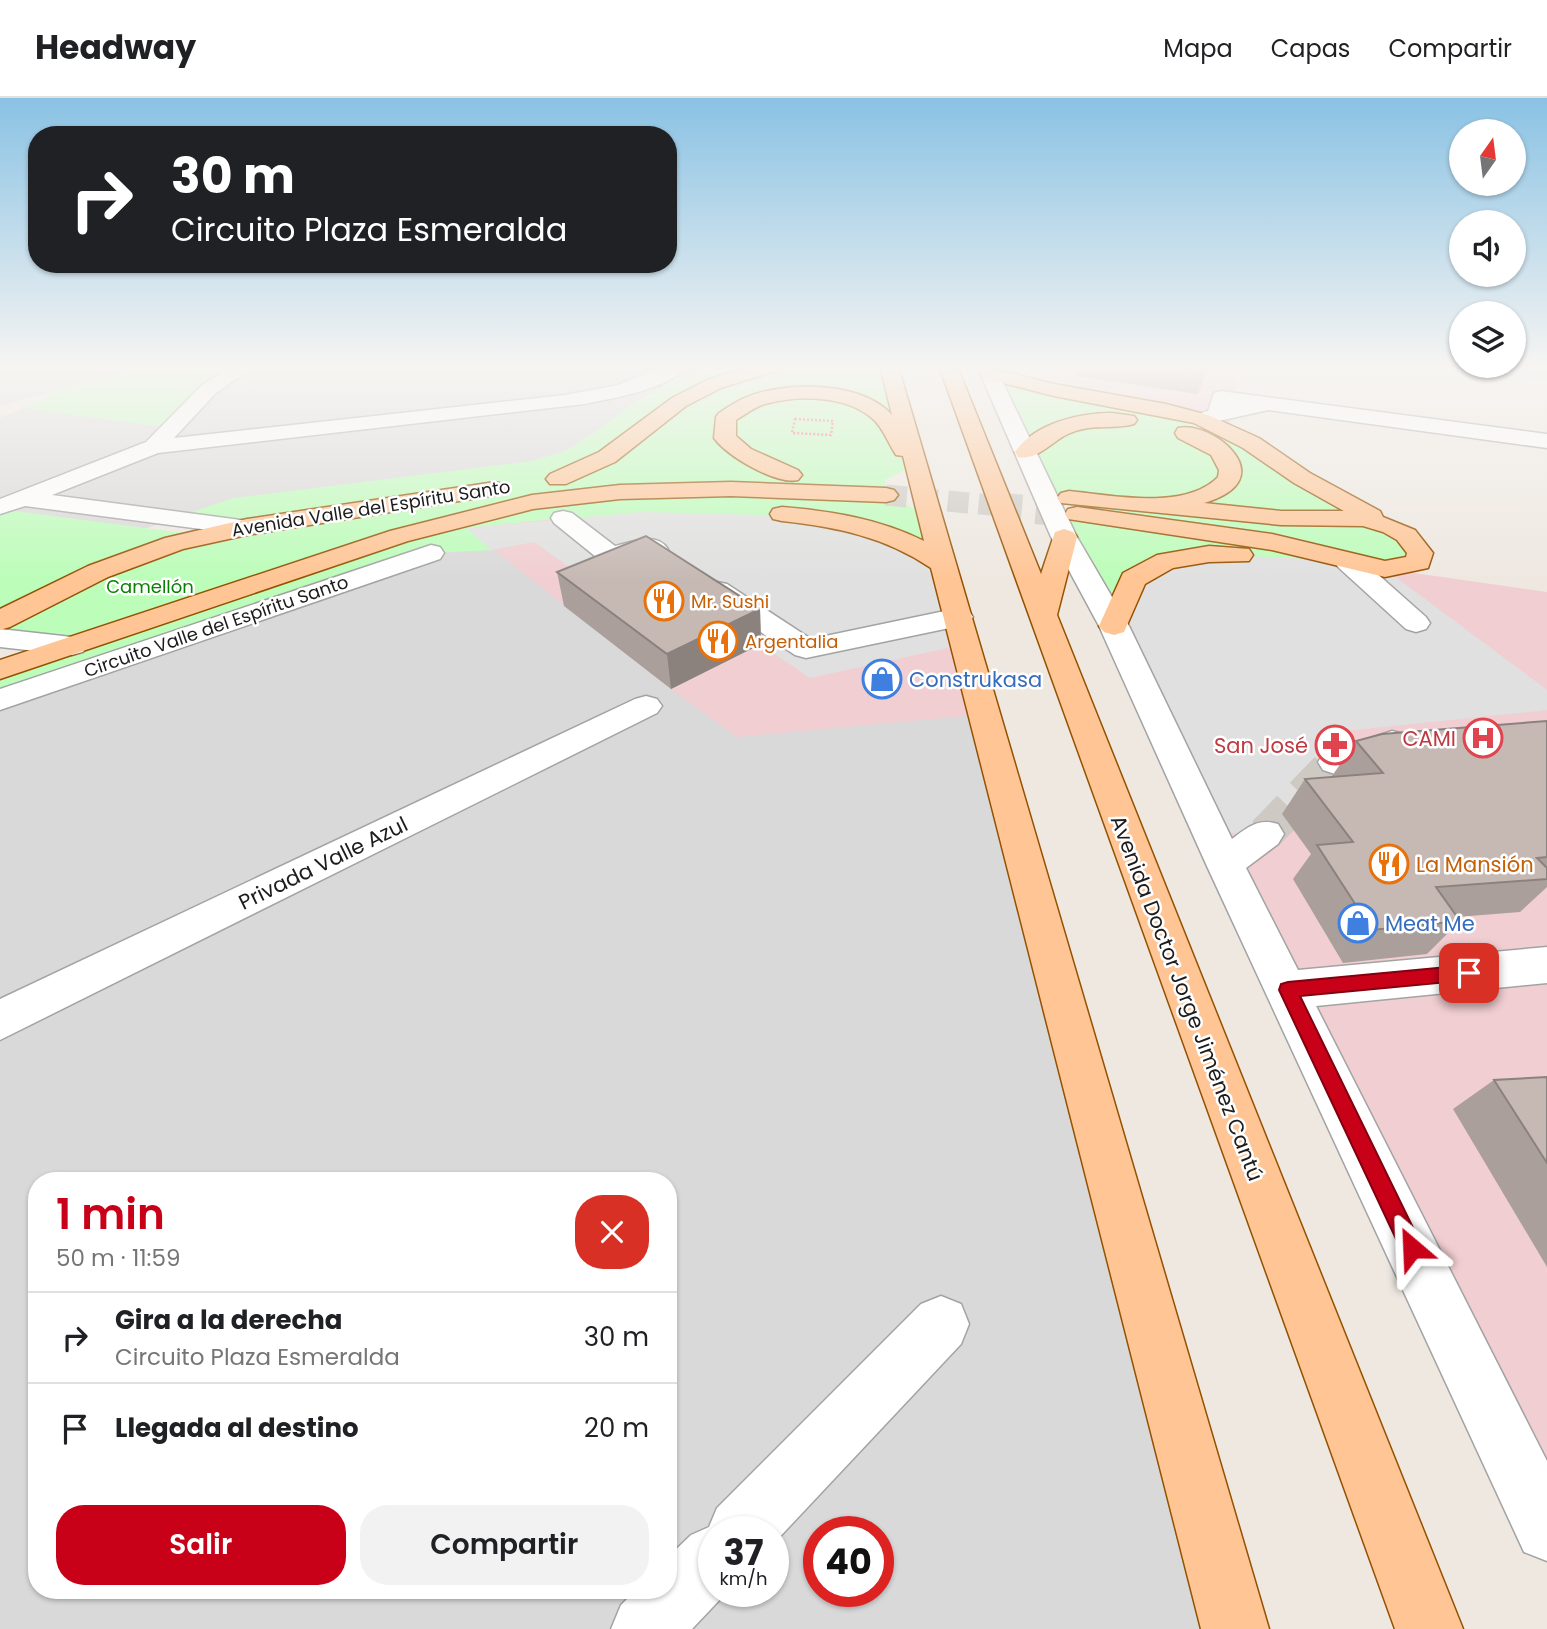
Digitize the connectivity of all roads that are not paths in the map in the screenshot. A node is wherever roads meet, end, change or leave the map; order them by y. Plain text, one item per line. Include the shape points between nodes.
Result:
1 (163, 437) edge
2 (241, 437) edge
3 (633, 437) edge
4 (725, 437) edge
5 (886, 437) edge
6 (893, 437) edge
7 (975, 437) edge
8 (1019, 437) edge
9 (1043, 437) edge
10 (1196, 437) edge
11 (1242, 437) edge
12 (1520, 437) edge
13 (1547, 441) edge
14 (154, 447) junction
15 (1026, 452) junction
16 (790, 475) junction
17 (558, 479) junction
18 (895, 480) junction
19 (25, 498) junction
20 (1147, 507) junction
21 (0, 508) edge
22 (1070, 516) junction
23 (563, 518) junction
24 (247, 527) junction
25 (1392, 527) junction
26 (206, 536) junction
27 (399, 536) junction
28 (431, 553) dead end
29 (1347, 561) junction
30 (941, 563) junction
31 (1043, 615) junction
32 (959, 617) junction
33 (0, 621) edge
34 (1416, 623) dead end
35 (1114, 625) junction
36 (0, 638) edge
37 (72, 646) junction
38 (0, 670) edge
39 (0, 700) edge
40 (646, 706) dead end
41 (1422, 739) edge
42 (1335, 762) tunnel mouth
43 (1265, 834) tunnel mouth
44 (1225, 864) junction
45 (1547, 965) edge
46 (1288, 990) junction
47 (0, 1020) edge
48 (941, 1324) dead end
49 (755, 1516) edge
50 (1547, 1529) edge
51 (698, 1574) edge
52 (677, 1596) edge
53 (674, 1599) edge
54 (645, 1629) edge
55 (1236, 1629) edge
56 (1429, 1629) edge

1 - 14 street
2 - 14 street
3 - 17 main road via 607,457
4 - 16 main road via 743,454
5 - 18 main road
6 - 18 main road
7 - 31 main road, Avenida Doctor Jorge Jiménez Cantú
8 - 15 street
9 - 15 main road
10 - 20 main road via 1227,459 1227,483 1203,498
11 - 25 main road via 1302,478
12 - 13 street
14 - 19 street
15 - 22 street
16 - 17 main road, Avenida Valle del Espíritu Santo via 640,473
16 - 18 main road, Avenida Valle del Espíritu Santo
17 - 24 main road, Avenida Valle del Espíritu Santo
18 - 27 main road, Avenida Valle del Espíritu Santo via 620,492 532,502
18 - 30 main road
19 - 21 street
19 - 24 street
20 - 22 main road
20 - 25 main road via 1281,518 1364,519
21 - 26 street
22 - 29 main road via 1272,542
22 - 31 main road
22 - 35 street
23 - 27 main road
23 - 30 main road via 709,511 808,516 886,532
23 - 32 street via 610,555 651,546 806,649
24 - 26 main road, Avenida Valle del Espíritu Santo
25 - 29 main road via 1415,543 1419,562 1385,569
26 - 33 main road, Avenida Valle del Espíritu Santo via 134,557
27 - 37 main road, Avenida Valle del Espíritu Santo
28 - 39 street, Circuito Valle del Espíritu Santo
29 - 34 street
29 - 35 main road via 1209,554 1166,561 1133,579
30 - 32 main road
31 - 56 main road, Avenida Doctor Jorge Jiménez Cantú
32 - 55 main road
35 - 44 street
36 - 37 street
37 - 38 main road, Avenida Valle del Espíritu Santo
40 - 47 street, Privada Valle Azul
41 - 42 street via 1394,741
43 - 44 street
44 - 46 street
45 - 46 street
46 - 50 street
48 - 49 street
51 - 52 street
53 - 54 street

